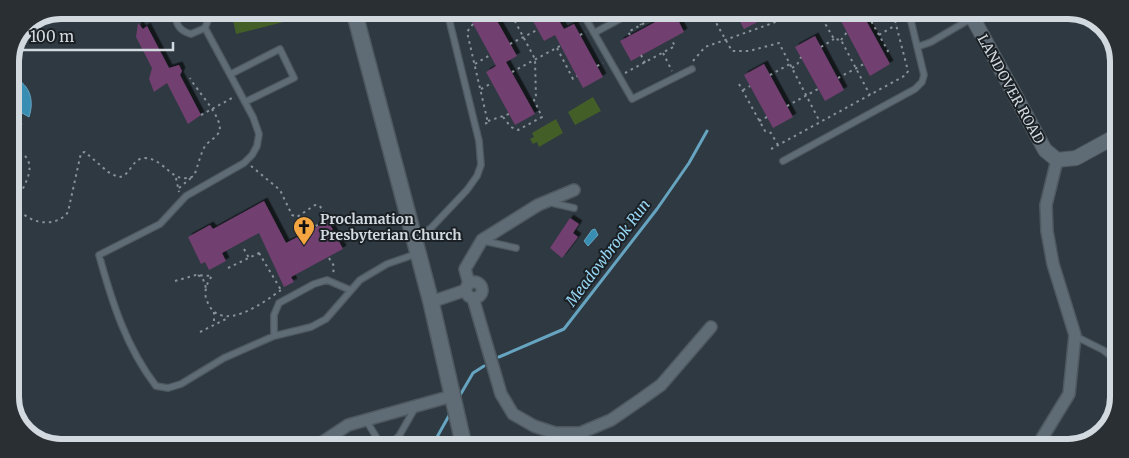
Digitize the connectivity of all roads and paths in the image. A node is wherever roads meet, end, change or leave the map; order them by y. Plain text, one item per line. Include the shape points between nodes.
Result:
1 (178, 19) edge
2 (209, 19) edge
3 (356, 19) edge
4 (449, 19) edge
5 (514, 19) edge
6 (586, 19) edge
7 (620, 19) edge
8 (639, 19) edge
9 (651, 19) edge
10 (714, 19) edge
11 (781, 19) edge
12 (822, 19) edge
13 (895, 19) edge
14 (911, 19) edge
15 (968, 19) edge
16 (977, 19) edge
17 (867, 21) dead end
18 (473, 24) dead end
19 (642, 24) junction
20 (896, 25) junction
21 (205, 28) junction
22 (537, 30) dead end
23 (586, 32) dead end
24 (846, 32) dead end
25 (594, 33) junction
26 (580, 35) dead end
27 (630, 35) dead end
28 (879, 35) junction
29 (524, 37) junction
30 (671, 39) dead end
31 (834, 39) junction
32 (725, 40) junction
33 (841, 40) junction
34 (510, 44) dead end
35 (560, 46) dead end
36 (918, 46) junction
37 (821, 47) dead end
38 (557, 48) junction
39 (663, 53) junction
40 (884, 53) dead end
41 (490, 55) dead end
42 (641, 56) dead end
43 (801, 57) dead end
44 (535, 59) junction
45 (645, 63) junction
46 (475, 64) junction
47 (790, 64) junction
48 (864, 64) dead end
49 (792, 68) junction
50 (856, 68) junction
51 (692, 69) joint
52 (512, 72) dead end
53 (231, 74) junction
54 (770, 75) dead end
55 (577, 76) dead end
56 (619, 77) junction
57 (190, 78) dead end
58 (676, 78) junction
59 (838, 78) dead end
60 (492, 83) dead end
61 (739, 84) dead end
62 (750, 86) dead end
63 (481, 89) junction
64 (818, 89) dead end
65 (742, 90) junction
66 (241, 93) junction
67 (870, 95) junction
68 (807, 96) junction
69 (534, 100) junction
70 (245, 102) junction
71 (529, 103) dead end
72 (787, 106) dead end
73 (212, 109) junction
74 (201, 114) dead end
75 (509, 114) dead end
76 (19, 116) edge
77 (503, 117) junction
78 (767, 117) dead end
79 (487, 121) junction
80 (759, 121) junction
81 (820, 122) junction
82 (475, 126) junction
83 (19, 134) edge
84 (1110, 139) edge
85 (778, 146) junction
86 (771, 149) dead end
87 (19, 151) edge
88 (1057, 160) junction
89 (246, 161) junction
90 (783, 161) dead end
91 (193, 176) junction
92 (175, 177) junction
93 (178, 188) junction
94 (574, 190) dead end
95 (183, 199) junction
96 (19, 200) edge
97 (545, 203) junction
98 (574, 208) dead end
99 (19, 211) edge
100 (310, 229) dead end
101 (414, 238) junction
102 (482, 240) junction
103 (516, 248) dead end
104 (244, 249) dead end
105 (263, 251) dead end
106 (259, 253) junction
107 (418, 254) junction
108 (249, 258) junction
109 (329, 258) dead end
110 (228, 268) dead end
111 (198, 275) junction
112 (175, 281) dead end
113 (333, 283) junction
114 (206, 290) junction
115 (350, 290) junction
116 (469, 291) junction
117 (431, 302) junction
118 (214, 312) junction
119 (230, 317) junction
120 (214, 324) junction
121 (711, 326) dead end
122 (200, 332) dead end
123 (274, 336) junction
124 (1075, 336) junction
125 (1110, 355) edge
126 (453, 399) junction
127 (416, 406) junction
128 (366, 420) junction
129 (463, 438) edge
130 (327, 439) edge
131 (377, 439) edge
132 (396, 439) edge
133 (1042, 439) edge

1 - 21 lane via 178,26 185,33 196,34
2 - 21 lane
3 - 101 main road
4 - 82 lane
5 - 29 path
6 - 25 lane
7 - 25 lane
8 - 19 path
9 - 19 path
10 - 32 path
11 - 32 path
12 - 31 path
13 - 20 path
14 - 36 lane
15 - 36 lane via 931,42
16 - 88 street, LANDOVER ROAD via 1045,150
17 - 28 path via 870,19
18 - 46 path via 467,32
19 - 27 path via 628,32
20 - 28 path
20 - 67 path via 908,71
21 - 53 lane
22 - 29 path
23 - 26 path
24 - 33 path
25 - 56 lane
28 - 40 path via 888,51
29 - 34 path
29 - 44 path
30 - 39 path via 676,46
31 - 33 path
31 - 37 path
32 - 47 path via 732,51 749,51 779,43
32 - 51 path via 698,52 692,61
33 - 50 path
35 - 38 path
36 - 90 lane via 924,75 915,89
38 - 44 path
38 - 55 path via 573,79
39 - 45 path
39 - 58 path
41 - 46 path
42 - 45 path
43 - 49 path via 797,66
44 - 52 path
44 - 69 path
45 - 56 path
46 - 63 path
47 - 49 path
47 - 54 path
48 - 50 path
49 - 68 path
50 - 59 path
50 - 67 path
51 - 58 lane
53 - 66 lane
53 - 70 lane via 280,50 294,78
56 - 58 lane via 632,99
57 - 73 path via 196,91
60 - 63 path
61 - 65 path
62 - 65 path
63 - 79 path
64 - 68 path
65 - 80 path
66 - 70 lane
66 - 73 path
67 - 81 path
68 - 72 path
68 - 81 path
69 - 71 path
69 - 77 path via 542,117 518,130
70 - 89 lane via 259,134 257,146
73 - 74 path
73 - 91 path via 219,123 219,134 206,144
75 - 77 path
76 - 83 path via 22,127
77 - 79 path
78 - 80 path
79 - 82 path
80 - 85 path
81 - 85 path
82 - 101 lane via 481,165 477,176 430,228
84 - 88 street via 1076,158
85 - 86 path
87 - 96 path via 28,159 29,175
88 - 124 street via 1046,204 1048,231 1053,264
89 - 95 lane
89 - 100 path via 280,190 292,215 297,218 315,205 320,206 328,220
91 - 92 path via 188,179
91 - 93 path
92 - 93 path
92 - 99 path via 157,163 142,158 127,174 118,177 85,152 81,153 68,212 62,220 38,222
93 - 95 path
94 - 97 street
95 - 123 lane via 160,224 99,256 111,300 144,370 156,386 168,388 182,384 224,358
97 - 98 lane via 561,203
97 - 102 street
101 - 107 main road
102 - 103 lane
102 - 116 street via 465,268
104 - 108 path
105 - 106 path
106 - 108 path
106 - 119 path via 281,290
107 - 115 lane via 387,264
107 - 117 main road
108 - 110 path
109 - 113 path via 334,266
111 - 112 path
111 - 114 path via 205,282
111 - 114 path via 212,276
113 - 115 lane
113 - 123 lane via 327,280 314,284 279,303 274,315
114 - 118 path via 207,304
115 - 123 lane via 326,319 311,327
116 - 117 street
116 - 121 street via 501,394 513,414 555,433 580,433 611,420 661,385
117 - 126 main road
118 - 119 path
118 - 120 path
119 - 120 path
120 - 122 path
124 - 125 lane
124 - 133 street via 1069,394
126 - 127 street
126 - 129 main road
127 - 128 street
127 - 132 lane
128 - 130 street via 348,426
128 - 131 lane

